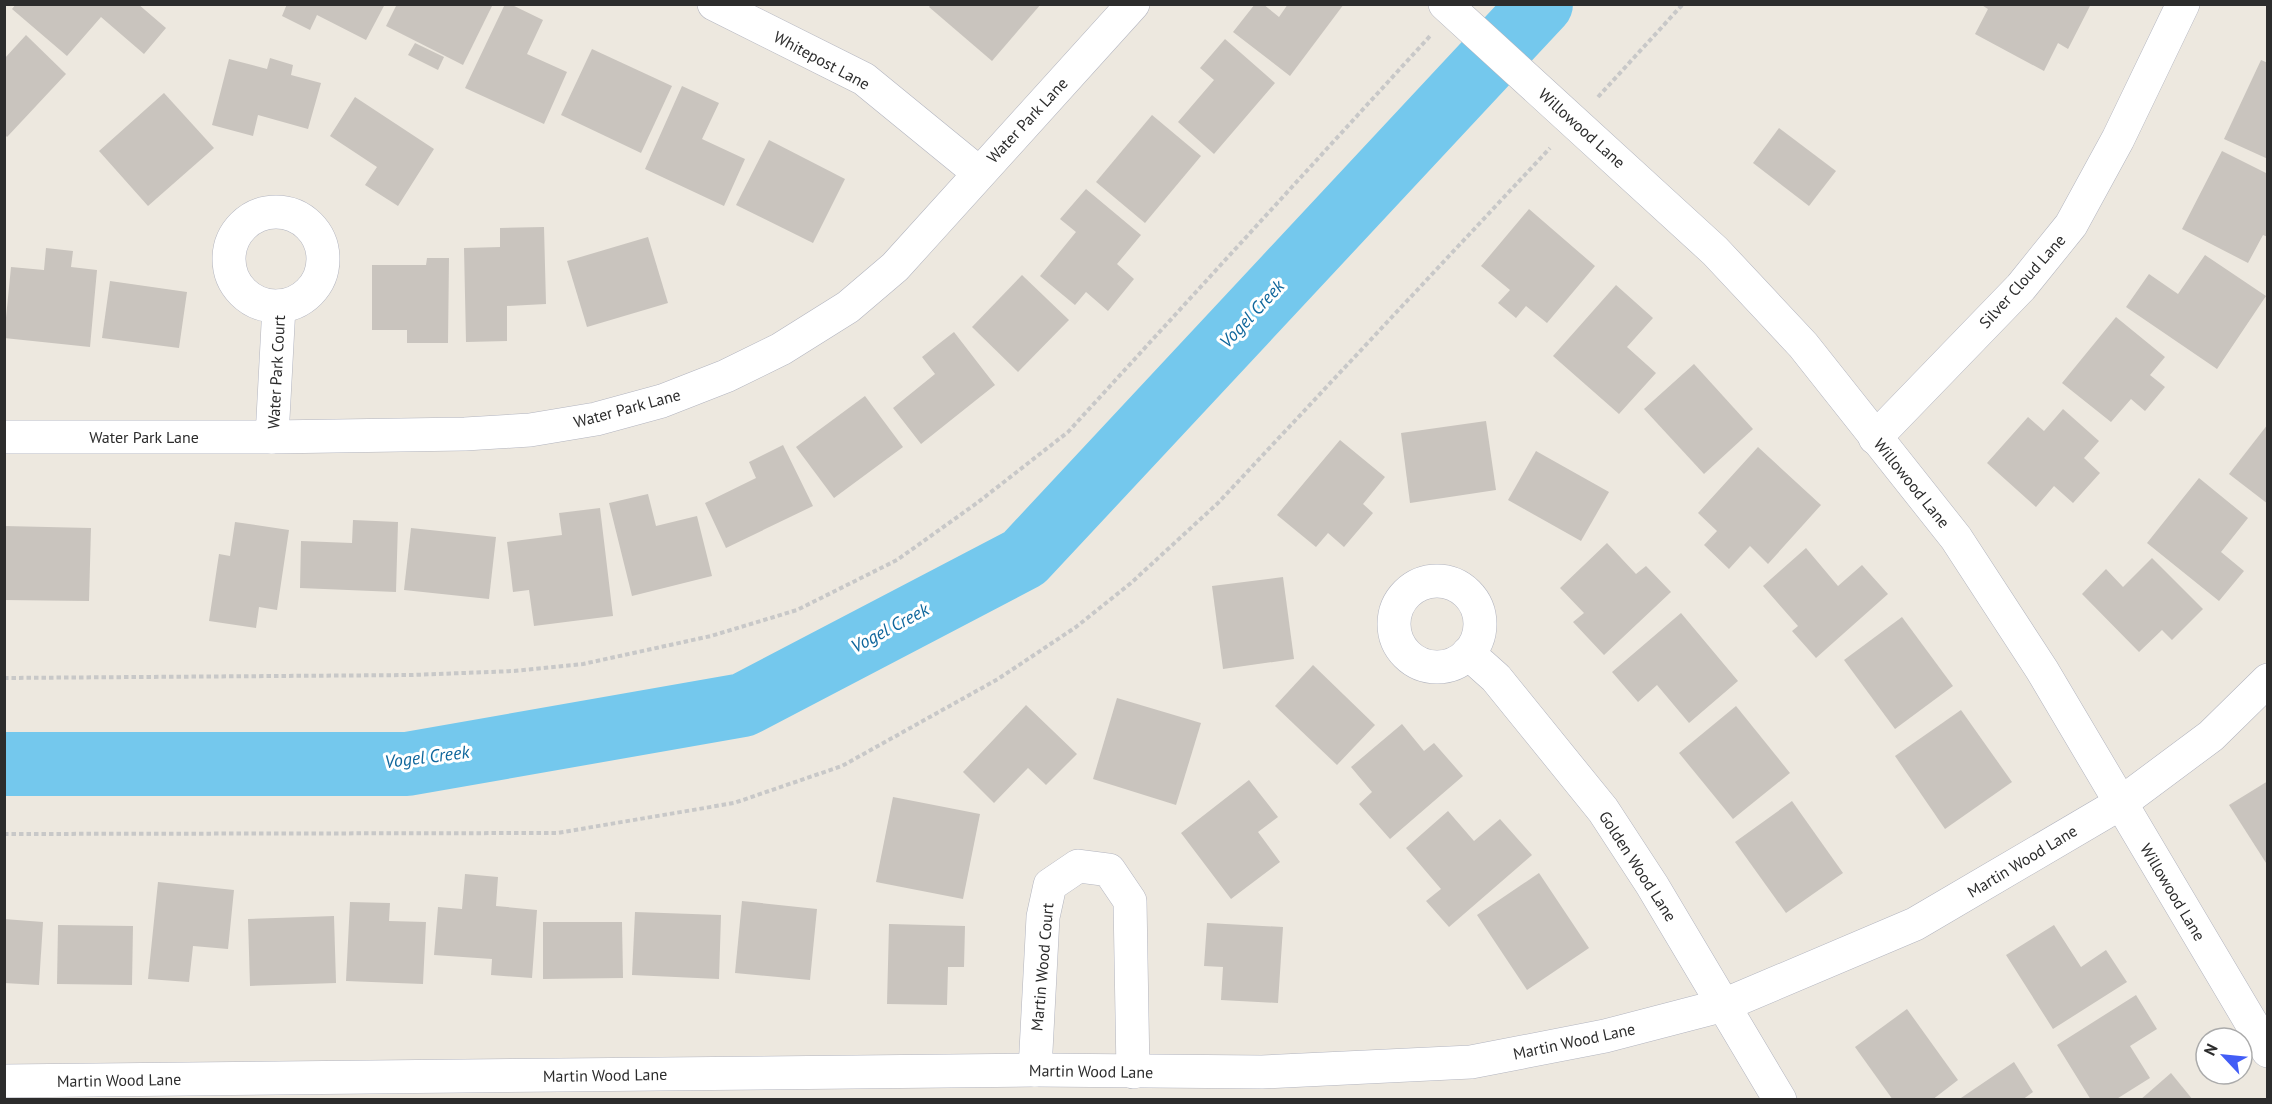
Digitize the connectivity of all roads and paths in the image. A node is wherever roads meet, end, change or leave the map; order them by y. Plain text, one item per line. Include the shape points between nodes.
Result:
1 (714, 4) edge
2 (1133, 4) edge
3 (1444, 4) edge
4 (1683, 4) edge
5 (2183, 4) edge
6 (1431, 34) dead end
7 (1592, 104) dead end
8 (1553, 145) dead end
9 (979, 173) junction
10 (279, 306) dead end
11 (4, 437) edge
12 (272, 438) junction
13 (1875, 438) junction
14 (1468, 653) dead end
15 (4, 678) edge
16 (2268, 680) edge
17 (2121, 803) junction
18 (4, 834) edge
19 (1724, 1005) junction
20 (2268, 1051) edge
21 (1035, 1070) junction
22 (1133, 1072) junction
23 (4, 1081) edge
24 (1780, 1100) edge

1 - 9 street, Whitepost Lane via 864,79
2 - 9 street, Water Park Lane
3 - 13 street, Willowood Lane via 1716,251 1803,345
4 - 7 path
5 - 13 street, Silver Cloud Lane via 2118,139 2071,225 2021,287
6 - 15 path via 1068,432 897,560 797,610 711,636 583,664 514,671
8 - 18 path via 1218,503 1131,583 1076,627 998,679 842,766 734,803 557,833
9 - 12 street, Water Park Lane via 895,267 848,307 772,353 662,401 596,419 530,430
10 - 12 street, Water Park Court
11 - 12 street, Water Park Lane
13 - 17 street, Willowood Lane via 1956,538 2042,670
14 - 19 street, Golden Wood Lane via 1496,678 1603,810
16 - 17 street, Martin Wood Lane via 2211,736
17 - 19 street, Martin Wood Lane via 1915,924
17 - 20 street, Willowood Lane
19 - 22 street, Martin Wood Lane via 1605,1036 1471,1062 1274,1071
19 - 24 street, Golden Wood Lane
21 - 22 street, Martin Wood Lane
21 - 22 street, Martin Wood Court via 1043,917 1050,885 1078,866 1109,870 1130,901
21 - 23 street, Martin Wood Lane

